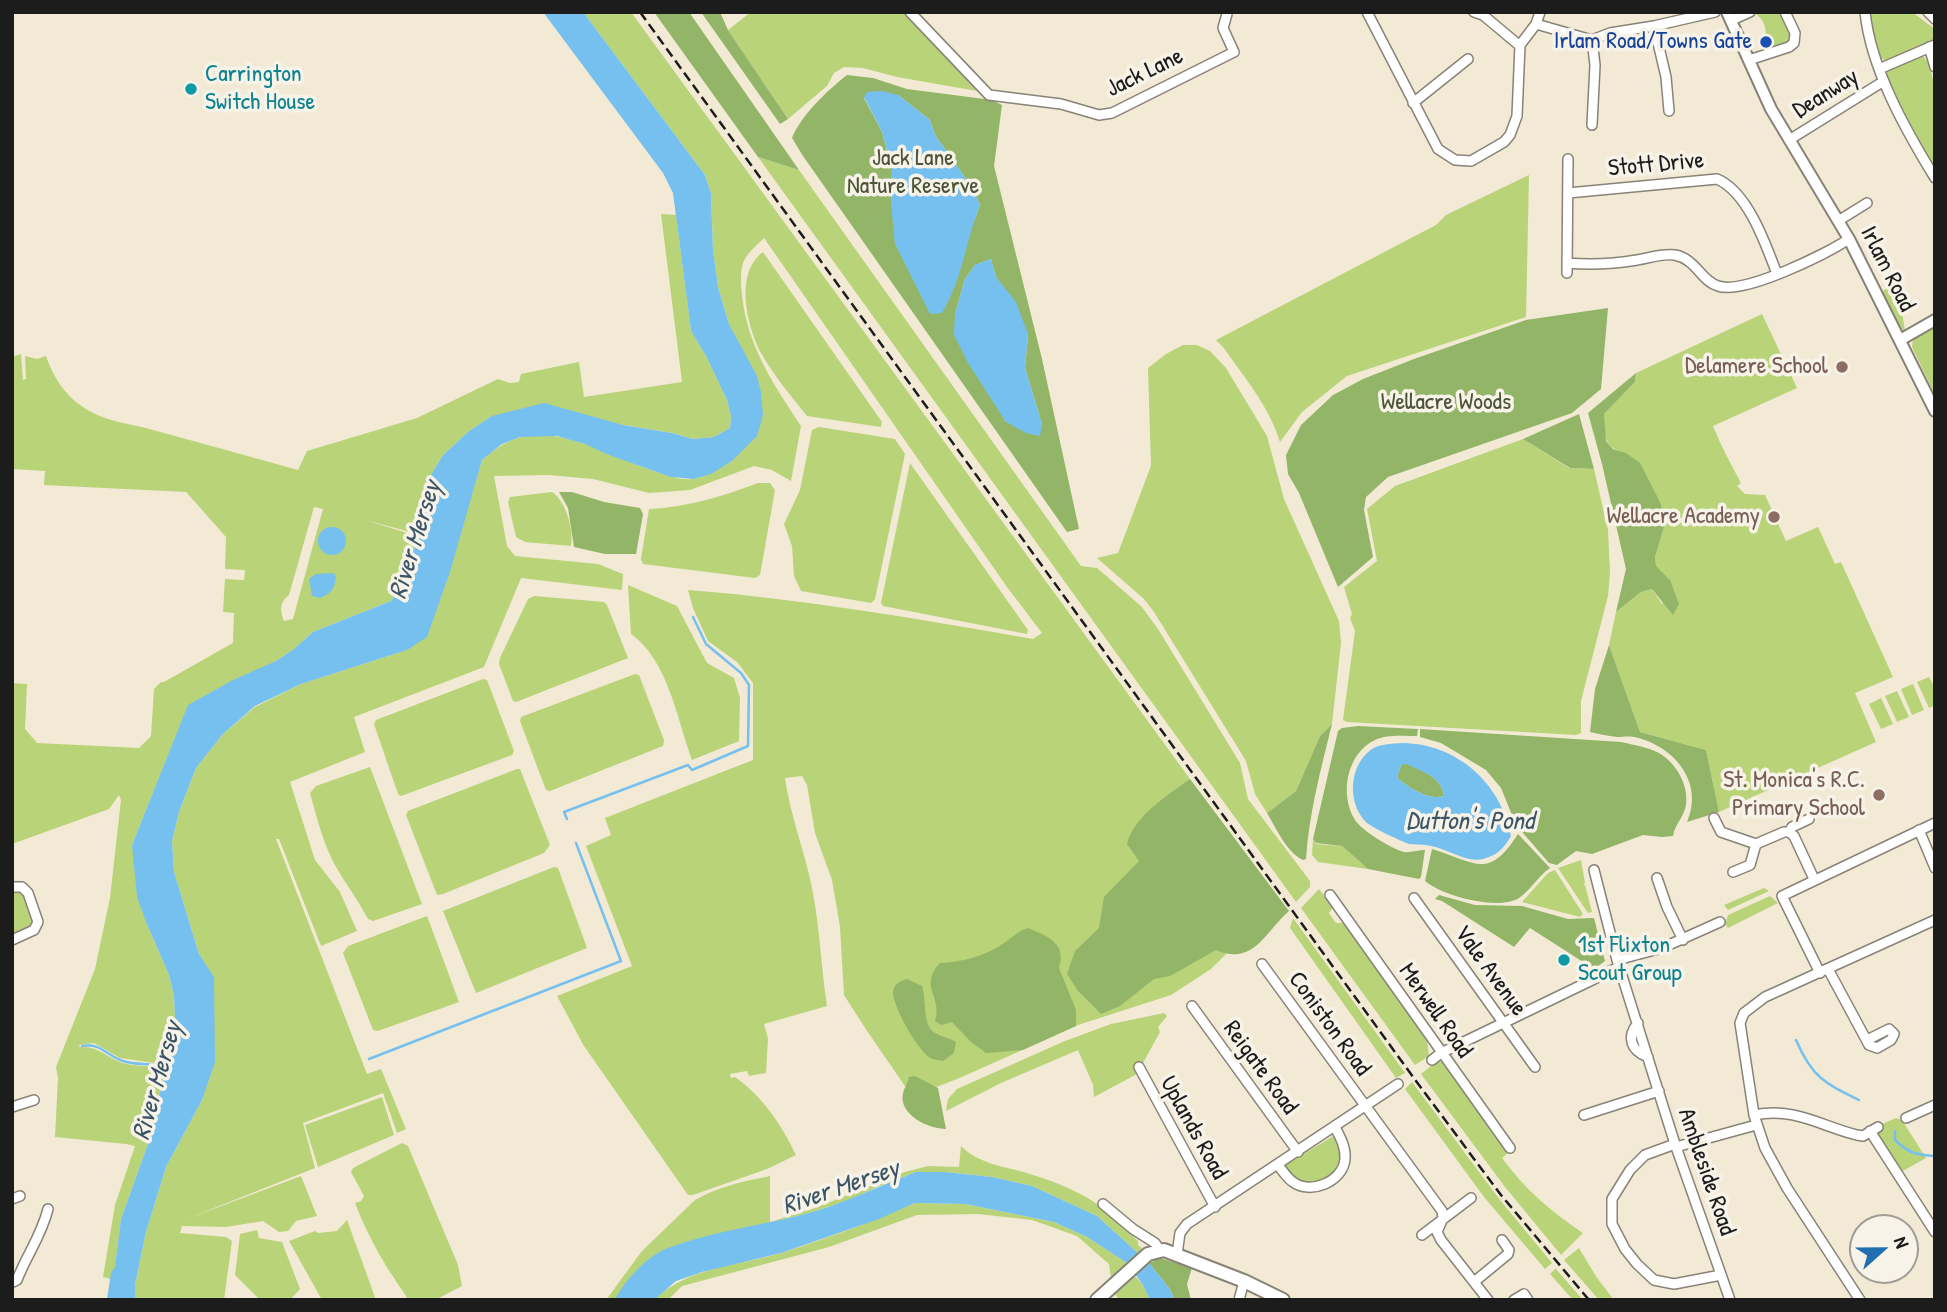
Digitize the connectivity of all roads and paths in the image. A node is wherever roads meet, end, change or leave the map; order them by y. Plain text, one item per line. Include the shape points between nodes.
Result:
1 (910, 12) edge
2 (1367, 12) edge
3 (1474, 12) edge
4 (1540, 12) edge
5 (1715, 12) edge
6 (1750, 12) edge
7 (1785, 12) edge
8 (1865, 12) edge
9 (1927, 12) edge
10 (1227, 13) edge
11 (1729, 16) edge
12 (1935, 19) edge
13 (1536, 24) junction
14 (1654, 26) junction
15 (1592, 40) junction
16 (1520, 46) junction
17 (1932, 46) edge
18 (1463, 60) dead end
19 (1749, 60) junction
20 (1935, 67) edge
21 (1879, 69) junction
22 (1884, 81) junction
23 (1413, 103) junction
24 (1669, 111) dead end
25 (1592, 125) dead end
26 (1789, 140) junction
27 (1568, 159) dead end
28 (1935, 178) edge
29 (1568, 193) junction
30 (1867, 203) dead end
31 (1838, 220) junction
32 (1849, 239) junction
33 (1776, 274) junction
34 (1935, 320) edge
35 (1900, 340) junction
36 (1935, 411) edge
37 (1714, 818) dead end
38 (1809, 819) dead end
39 (1935, 823) edge
40 (1919, 830) junction
41 (1789, 832) junction
42 (1756, 844) junction
43 (1935, 868) edge
44 (1594, 870) dead end
45 (1733, 872) dead end
46 (1814, 879) junction
47 (1655, 885) dead end
48 (12, 887) edge
49 (1330, 895) dead end
50 (1414, 898) dead end
51 (1935, 920) edge
52 (1720, 922) dead end
53 (12, 940) edge
54 (1683, 940) junction
55 (1262, 964) dead end
56 (1618, 964) junction
57 (1824, 971) junction
58 (1192, 1006) dead end
59 (1504, 1024) junction
60 (1869, 1045) dead end
61 (1441, 1054) junction
62 (1432, 1060) dead end
63 (1139, 1067) dead end
64 (1535, 1067) dead end
65 (1398, 1084) dead end
66 (1659, 1091) junction
67 (34, 1100) dead end
68 (1935, 1105) edge
69 (1365, 1107) junction
70 (18, 1108) edge
71 (1584, 1115) dead end
72 (1906, 1118) dead end
73 (1755, 1120) junction
74 (1335, 1127) junction
75 (1676, 1146) junction
76 (1510, 1148) dead end
77 (1298, 1152) junction
78 (1278, 1165) junction
79 (1471, 1198) dead end
80 (1103, 1204) dead end
81 (1214, 1207) junction
82 (47, 1209) dead end
83 (1443, 1218) junction
84 (1935, 1232) edge
85 (1422, 1235) dead end
86 (1502, 1240) dead end
87 (1154, 1252) junction
88 (1177, 1254) junction
89 (1721, 1275) junction
90 (1244, 1281) junction
91 (1474, 1282) junction
92 (13, 1283) edge
93 (1526, 1297) edge
94 (1097, 1300) edge
95 (1239, 1300) edge
96 (1283, 1300) edge
97 (1488, 1300) edge
98 (1514, 1300) edge
99 (1730, 1300) edge
100 (1860, 1300) edge

1 - 10 street, Jack Lane via 989,95 1061,104 1099,115 1112,113 1234,52 1223,28
2 - 23 street
3 - 16 street
4 - 13 street
5 - 14 street
6 - 11 street, Irlam Road
7 - 19 street via 1794,43
8 - 21 street
9 - 12 street
11 - 19 street, Irlam Road
13 - 15 street
13 - 16 street
14 - 15 street
14 - 24 street via 1667,77
15 - 25 street
16 - 23 street via 1515,126 1504,142 1478,159 1445,156
17 - 20 street
17 - 21 street
18 - 23 street
19 - 26 street, Irlam Road
21 - 22 street
22 - 26 street, Deanway
22 - 28 street
26 - 31 street, Irlam Road
27 - 29 street
29 - 33 street, Stott Drive via 1717,179 1731,187 1752,216
29 - 33 street via 1567,268 1671,255 1688,261 1720,287
30 - 31 street, Irlam Road
31 - 32 street, Irlam Road
32 - 33 street
32 - 35 street, Irlam Road
34 - 35 street
35 - 36 street, Irlam Road
37 - 42 street via 1721,832
38 - 41 street
39 - 40 street
40 - 43 street
40 - 46 street
41 - 42 street
41 - 46 street
42 - 45 street via 1750,865
44 - 56 street, Ambleside Road
46 - 57 street via 1782,896
47 - 54 street
48 - 53 street via 22,887 28,893 38,922 30,933
49 - 61 street, Merwell Road
50 - 59 street, Vale Avenue
51 - 57 street
52 - 54 street
54 - 56 street
55 - 69 street, Coniston Road
56 - 59 street
56 - 66 street, Ambleside Road via 1637,1023 1631,1032 1632,1044 1648,1057
57 - 60 street
57 - 73 street via 1775,992 1744,1013 1740,1023
58 - 77 street, Reigate Road
59 - 61 street
59 - 64 street, Vale Avenue
61 - 62 street
61 - 76 street, Merwell Road
63 - 81 street, Uplands Road
65 - 69 street
66 - 71 street
66 - 75 street, Ambleside Road
67 - 70 street
68 - 72 street
69 - 74 street
69 - 83 street, Coniston Road via 1442,1210
73 - 75 street
73 - 84 street via 1771,1112 1863,1136 1874,1129
73 - 100 street via 1787,1188
74 - 77 street
74 - 78 street via 1345,1158 1335,1178 1306,1188 1293,1182
75 - 89 street, Ambleside Road
75 - 89 street via 1637,1161 1612,1199 1610,1216 1637,1264 1654,1280 1674,1284
77 - 78 street
78 - 81 street
79 - 83 street
80 - 87 street via 1155,1243
81 - 88 street via 1182,1227
82 - 92 street via 42,1231
83 - 85 street
83 - 91 street via 1437,1232
86 - 91 street via 1508,1254
87 - 88 main road
87 - 94 main road
88 - 90 main road
89 - 99 street, Ambleside Road
90 - 95 street
90 - 96 main road
91 - 97 street
93 - 98 street

